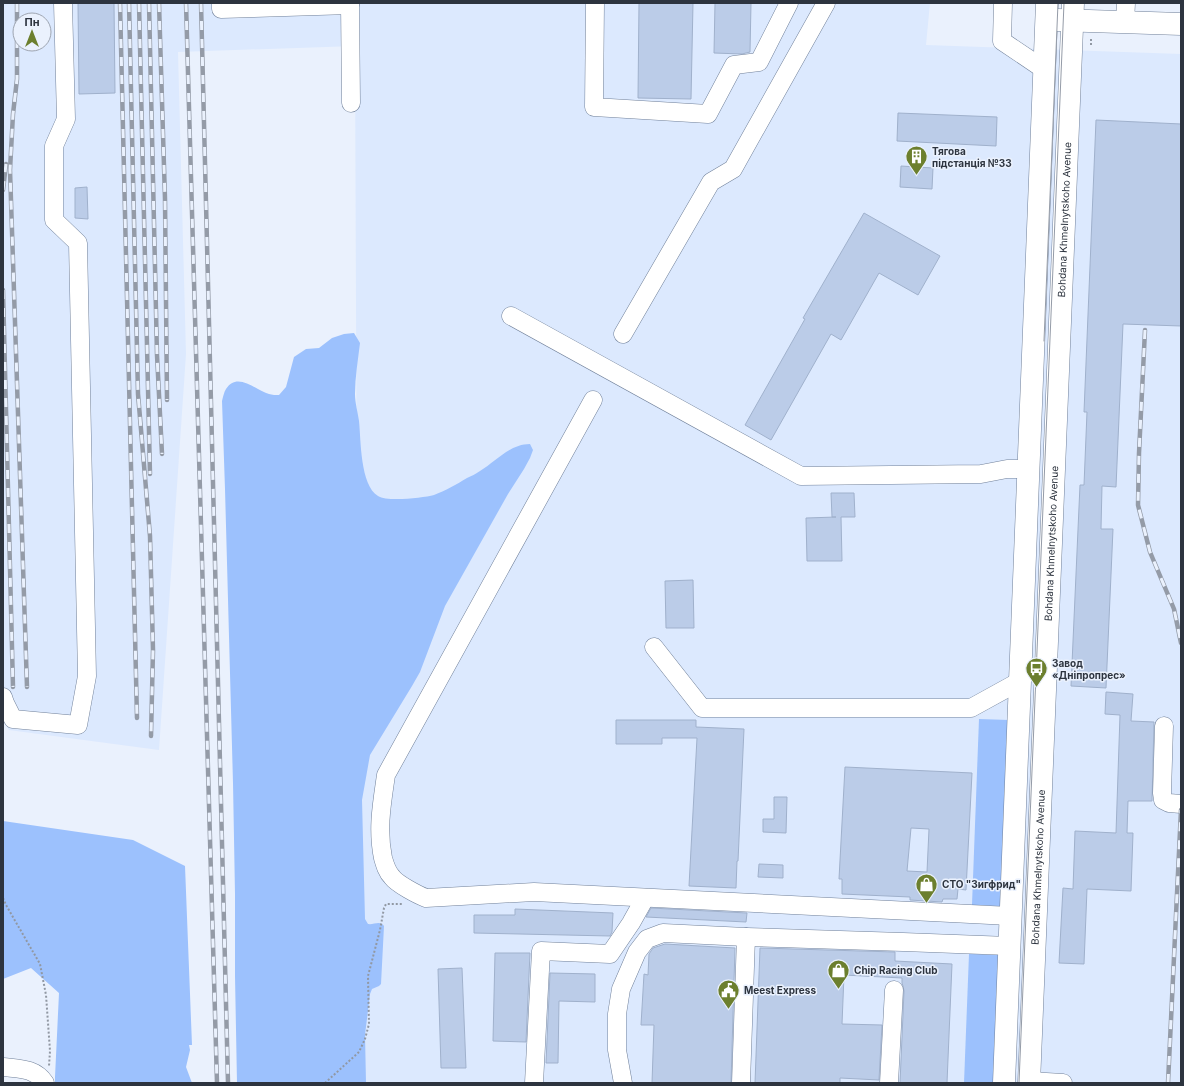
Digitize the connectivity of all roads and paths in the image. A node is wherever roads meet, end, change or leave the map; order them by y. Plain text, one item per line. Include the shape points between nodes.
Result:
1 (64, 3) edge
2 (221, 3) edge
3 (595, 3) edge
4 (789, 3) edge
5 (826, 3) edge
6 (1003, 3) edge
7 (350, 4) edge
8 (1047, 11) edge
9 (1073, 12) edge
10 (1126, 12) edge
11 (1181, 24) edge
12 (1045, 70) junction
13 (352, 103) dead end
14 (511, 316) dead end
15 (623, 334) dead end
16 (593, 400) dead end
17 (1029, 469) junction
18 (654, 648) dead end
19 (1020, 681) junction
20 (3, 697) edge
21 (1164, 726) dead end
22 (1181, 804) edge
23 (3, 898) edge
24 (426, 898) junction
25 (645, 898) junction
26 (1010, 916) junction
27 (746, 937) junction
28 (1010, 946) junction
29 (894, 990) dead end
30 (3, 1067) edge
31 (47, 1076) edge
32 (1029, 1082) edge
33 (324, 1083) edge
34 (534, 1083) edge
35 (623, 1083) edge
36 (741, 1083) edge
37 (888, 1083) edge
38 (1003, 1083) edge
39 (1063, 1083) edge

1 - 20 lane via 66,119 54,146 54,220 78,243 87,676 78,725 14,719
2 - 7 lane via 221,8
3 - 4 lane via 594,107 708,114 734,65 759,62
5 - 15 lane via 733,169 711,182
6 - 12 lane via 1002,41
7 - 13 lane
8 - 9 main road
8 - 12 main road
9 - 10 main road
9 - 32 main road, Bohdana Khmelnytskoho Avenue
10 - 11 main road
12 - 17 main road
14 - 17 lane via 801,476 981,474
16 - 24 lane via 386,775 380,824 381,847 386,867 391,877 400,884
17 - 19 main road
18 - 19 lane via 702,708 971,708
19 - 26 main road
21 - 22 lane via 1163,800
23 - 31 path via 40,964 46,995 50,1051
24 - 25 lane via 534,892
24 - 33 path via 413,904 385,905 368,976 369,1024 365,1039 359,1052
25 - 26 lane
25 - 34 lane via 610,954 541,951
26 - 28 main road
27 - 28 lane
27 - 35 lane via 663,933 647,939 637,952 621,989 617,1014 617,1050
27 - 36 lane
28 - 38 main road
29 - 37 lane
30 - 31 lane via 31,1070 42,1078
32 - 39 lane

